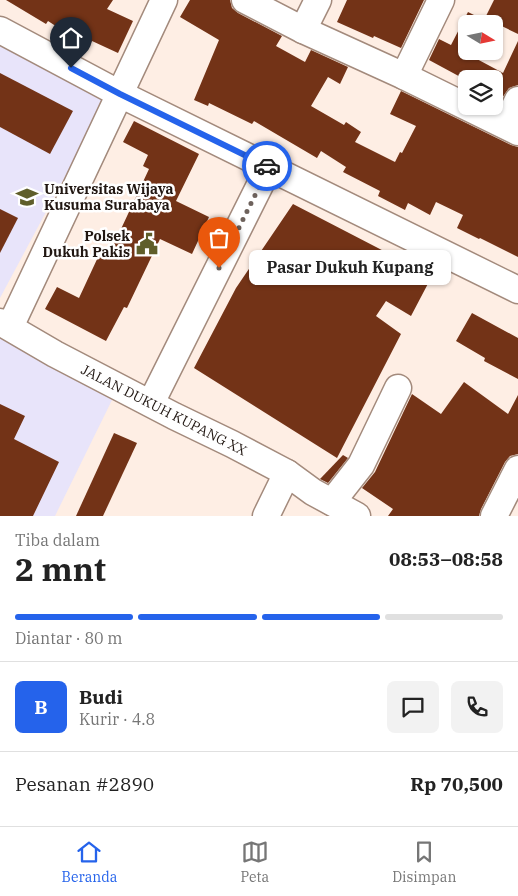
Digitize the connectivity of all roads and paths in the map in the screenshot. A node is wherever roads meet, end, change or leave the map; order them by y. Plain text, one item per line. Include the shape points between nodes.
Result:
1 (164, 0) edge
2 (245, 0) edge
3 (318, 0) edge
4 (441, 0) edge
5 (0, 30) edge
6 (303, 30) junction
7 (404, 76) junction
8 (120, 94) junction
9 (518, 100) edge
10 (512, 129) edge
11 (269, 167) junction
12 (518, 290) edge
13 (5, 325) edge
14 (398, 388) dead end
15 (151, 403) junction
16 (287, 474) junction
17 (515, 483) edge
18 (332, 502) junction
19 (266, 516) edge
20 (357, 516) edge
21 (494, 516) edge

1 - 8 street
2 - 6 street
3 - 6 street
4 - 7 street
5 - 8 street
6 - 7 street
7 - 10 street
8 - 11 street
8 - 13 street
9 - 10 street
11 - 12 street
11 - 15 street
13 - 15 street, JALAN DUKUH KUPANG XX
14 - 18 street via 361,465
15 - 16 street, JALAN DUKUH KUPANG XX
16 - 18 street, JALAN DUKUH KUPANG XX
16 - 19 street
17 - 21 street
18 - 20 street, JALAN DUKUH KUPANG XX

